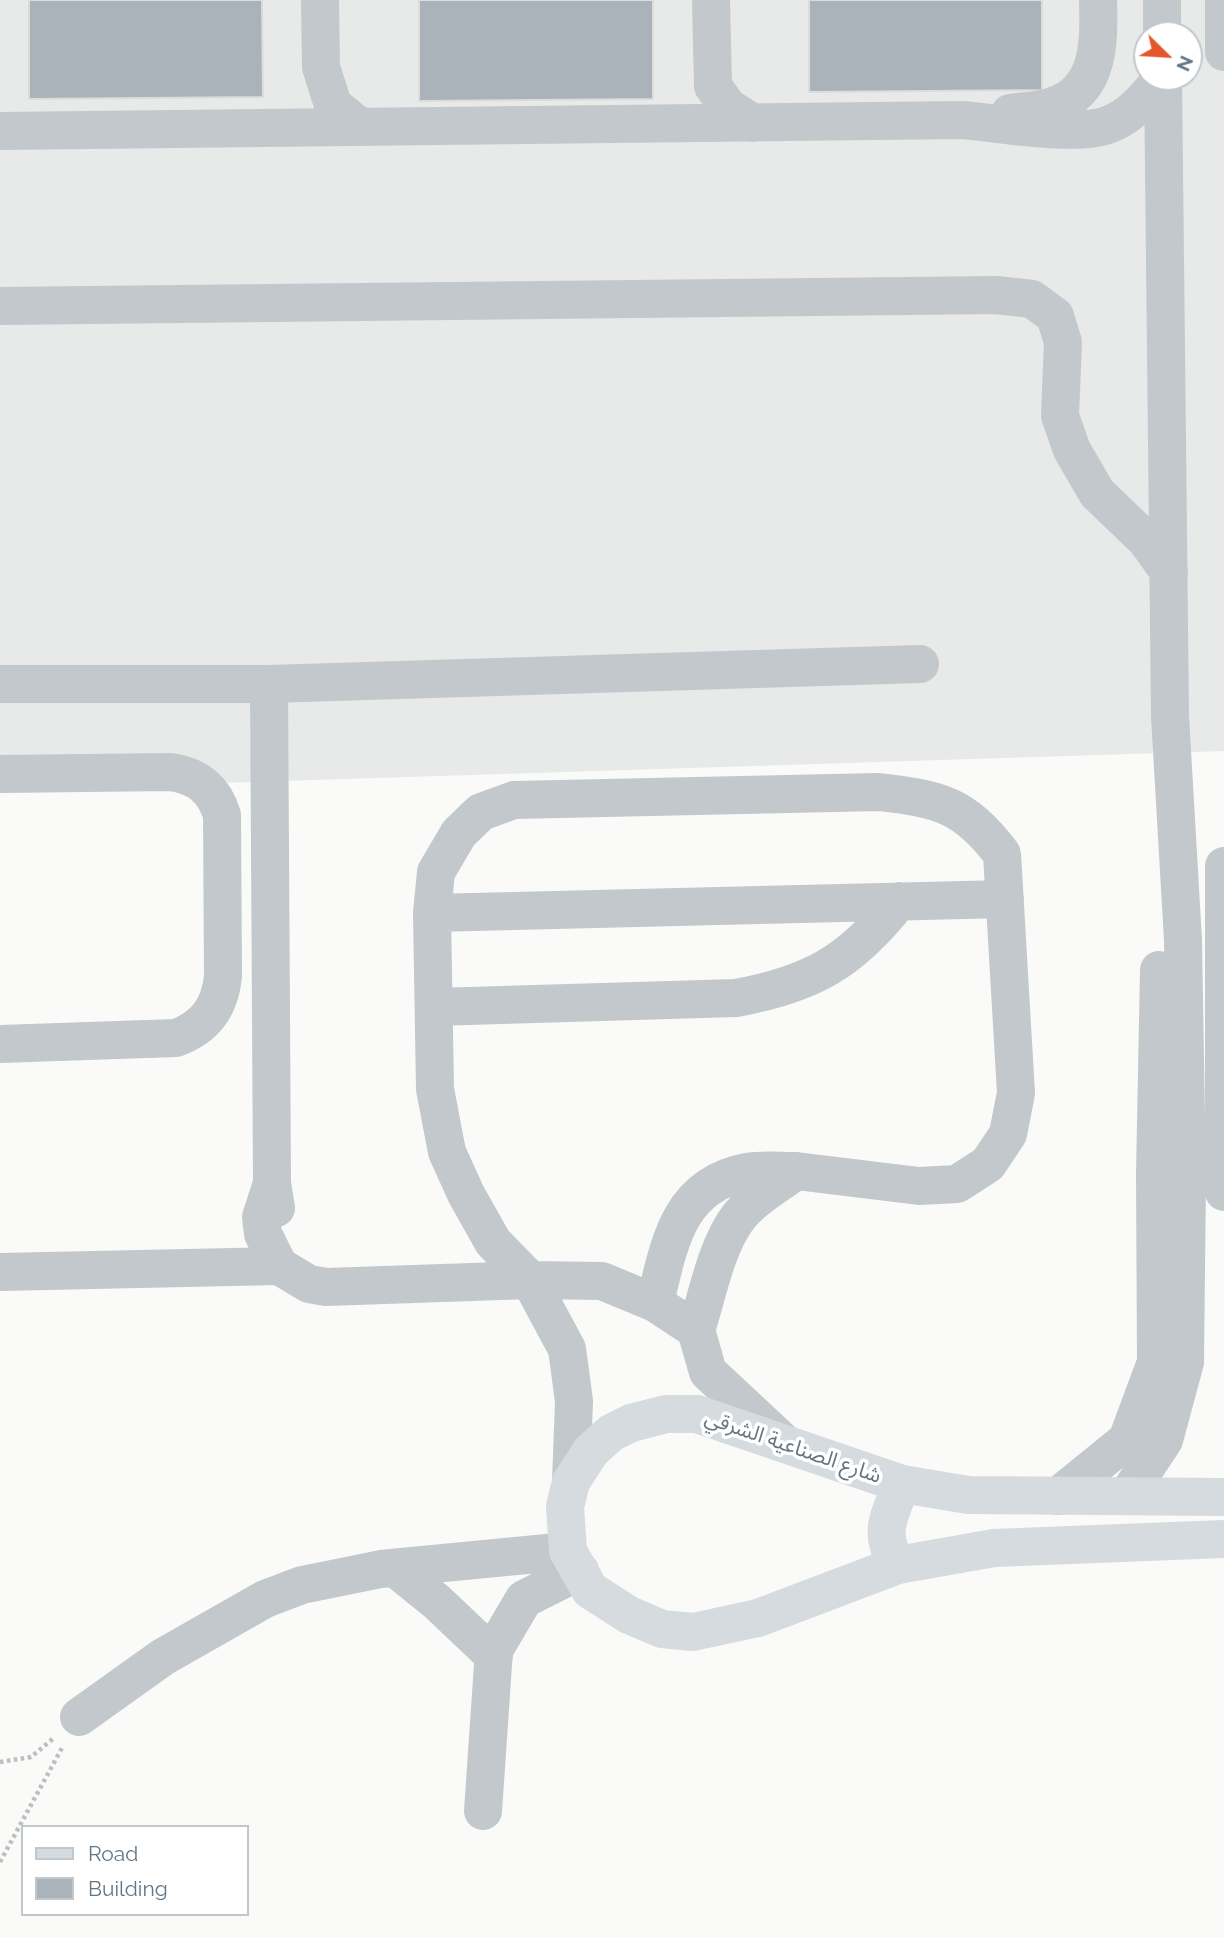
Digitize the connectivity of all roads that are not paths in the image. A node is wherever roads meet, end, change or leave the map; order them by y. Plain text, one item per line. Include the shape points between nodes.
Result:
1 (320, 0) edge
2 (711, 0) edge
3 (1098, 0) edge
4 (1162, 0) edge
5 (1224, 0) edge
6 (1162, 21) edge
7 (1224, 52) edge
8 (1151, 91) edge
9 (1163, 91) edge
10 (963, 120) junction
11 (753, 123) junction
12 (360, 127) junction
13 (0, 131) edge
14 (0, 306) edge
15 (1169, 572) junction
16 (920, 664) dead end
17 (0, 684) edge
18 (269, 684) junction
19 (1170, 716) junction
20 (0, 774) edge
21 (1224, 866) edge
22 (1005, 899) junction
23 (899, 901) junction
24 (432, 913) junction
25 (434, 1007) junction
26 (0, 1044) edge
27 (796, 1171) junction
28 (272, 1183) junction
29 (1224, 1192) edge
30 (279, 1266) junction
31 (0, 1272) edge
32 (530, 1280) junction
33 (326, 1287) junction
34 (656, 1303) junction
35 (696, 1330) junction
36 (783, 1442) junction
37 (571, 1482) junction
38 (902, 1484) junction
39 (1058, 1496) junction
40 (1127, 1496) junction
41 (1224, 1497) edge
42 (1224, 1539) edge
43 (574, 1561) junction
44 (898, 1565) junction
45 (394, 1568) junction
46 (494, 1656) junction
47 (79, 1717) road end
48 (483, 1811) dead end

1 - 12 lane via 321,67 333,105
2 - 11 lane via 713,86 728,107
3 - 10 lane via 1095,66 1079,89 1054,106
4 - 6 lane
5 - 7 lane
8 - 10 lane via 1138,106 1110,124 1087,129
9 - 15 lane
10 - 11 lane
11 - 12 lane
12 - 13 lane
14 - 15 lane via 996,295 1032,299 1055,316 1063,342 1060,416 1072,450 1097,493 1146,540
15 - 19 lane
16 - 18 lane
17 - 18 lane
18 - 28 lane
19 - 39 lane via 1159,942 1156,1362 1127,1440
19 - 40 lane via 1184,953 1185,1362 1164,1440
20 - 26 lane via 171,772 204,785 222,815 223,962 222,989 212,1014 191,1033 176,1038
21 - 29 lane
22 - 23 lane
22 - 24 lane via 1002,853 982,828 956,808 911,796 878,792 547,797 514,800 481,812 459,833 436,872
22 - 27 lane via 1016,1093 1008,1134 988,1164 957,1184 919,1186
23 - 24 lane
23 - 25 lane via 867,940 838,962 772,991 736,998
24 - 25 lane
25 - 32 lane via 435,1089 447,1152 492,1242
27 - 34 lane via 750,1171 701,1191 670,1241
27 - 35 lane via 738,1218 724,1242
28 - 30 lane via 261,1217 263,1234
28 - 33 lane via 290,1250
30 - 31 lane
30 - 33 lane via 293,1277
32 - 33 lane
32 - 34 lane via 602,1281
32 - 37 lane via 567,1349 574,1401
34 - 35 lane
35 - 36 lane via 708,1372
36 - 37 main road, شارع الصناعية الشرقي via 697,1414 666,1414 611,1433 591,1451
36 - 38 main road, شارع الصناعية الشرقي
37 - 43 main road, شارع الصناعية الشرقي via 565,1507
38 - 39 main road, شارع الصناعية الشرقي via 968,1495
38 - 44 main road via 886,1532 887,1549
39 - 40 main road, شارع الصناعية الشرقي
40 - 41 main road, شارع الصناعية الشرقي
42 - 44 main road via 994,1548
43 - 44 main road via 590,1590 629,1615 662,1629 693,1632 758,1619
43 - 45 lane
43 - 46 lane via 524,1598
45 - 46 lane
45 - 47 lane via 341,1575 265,1599 163,1657
46 - 48 lane

